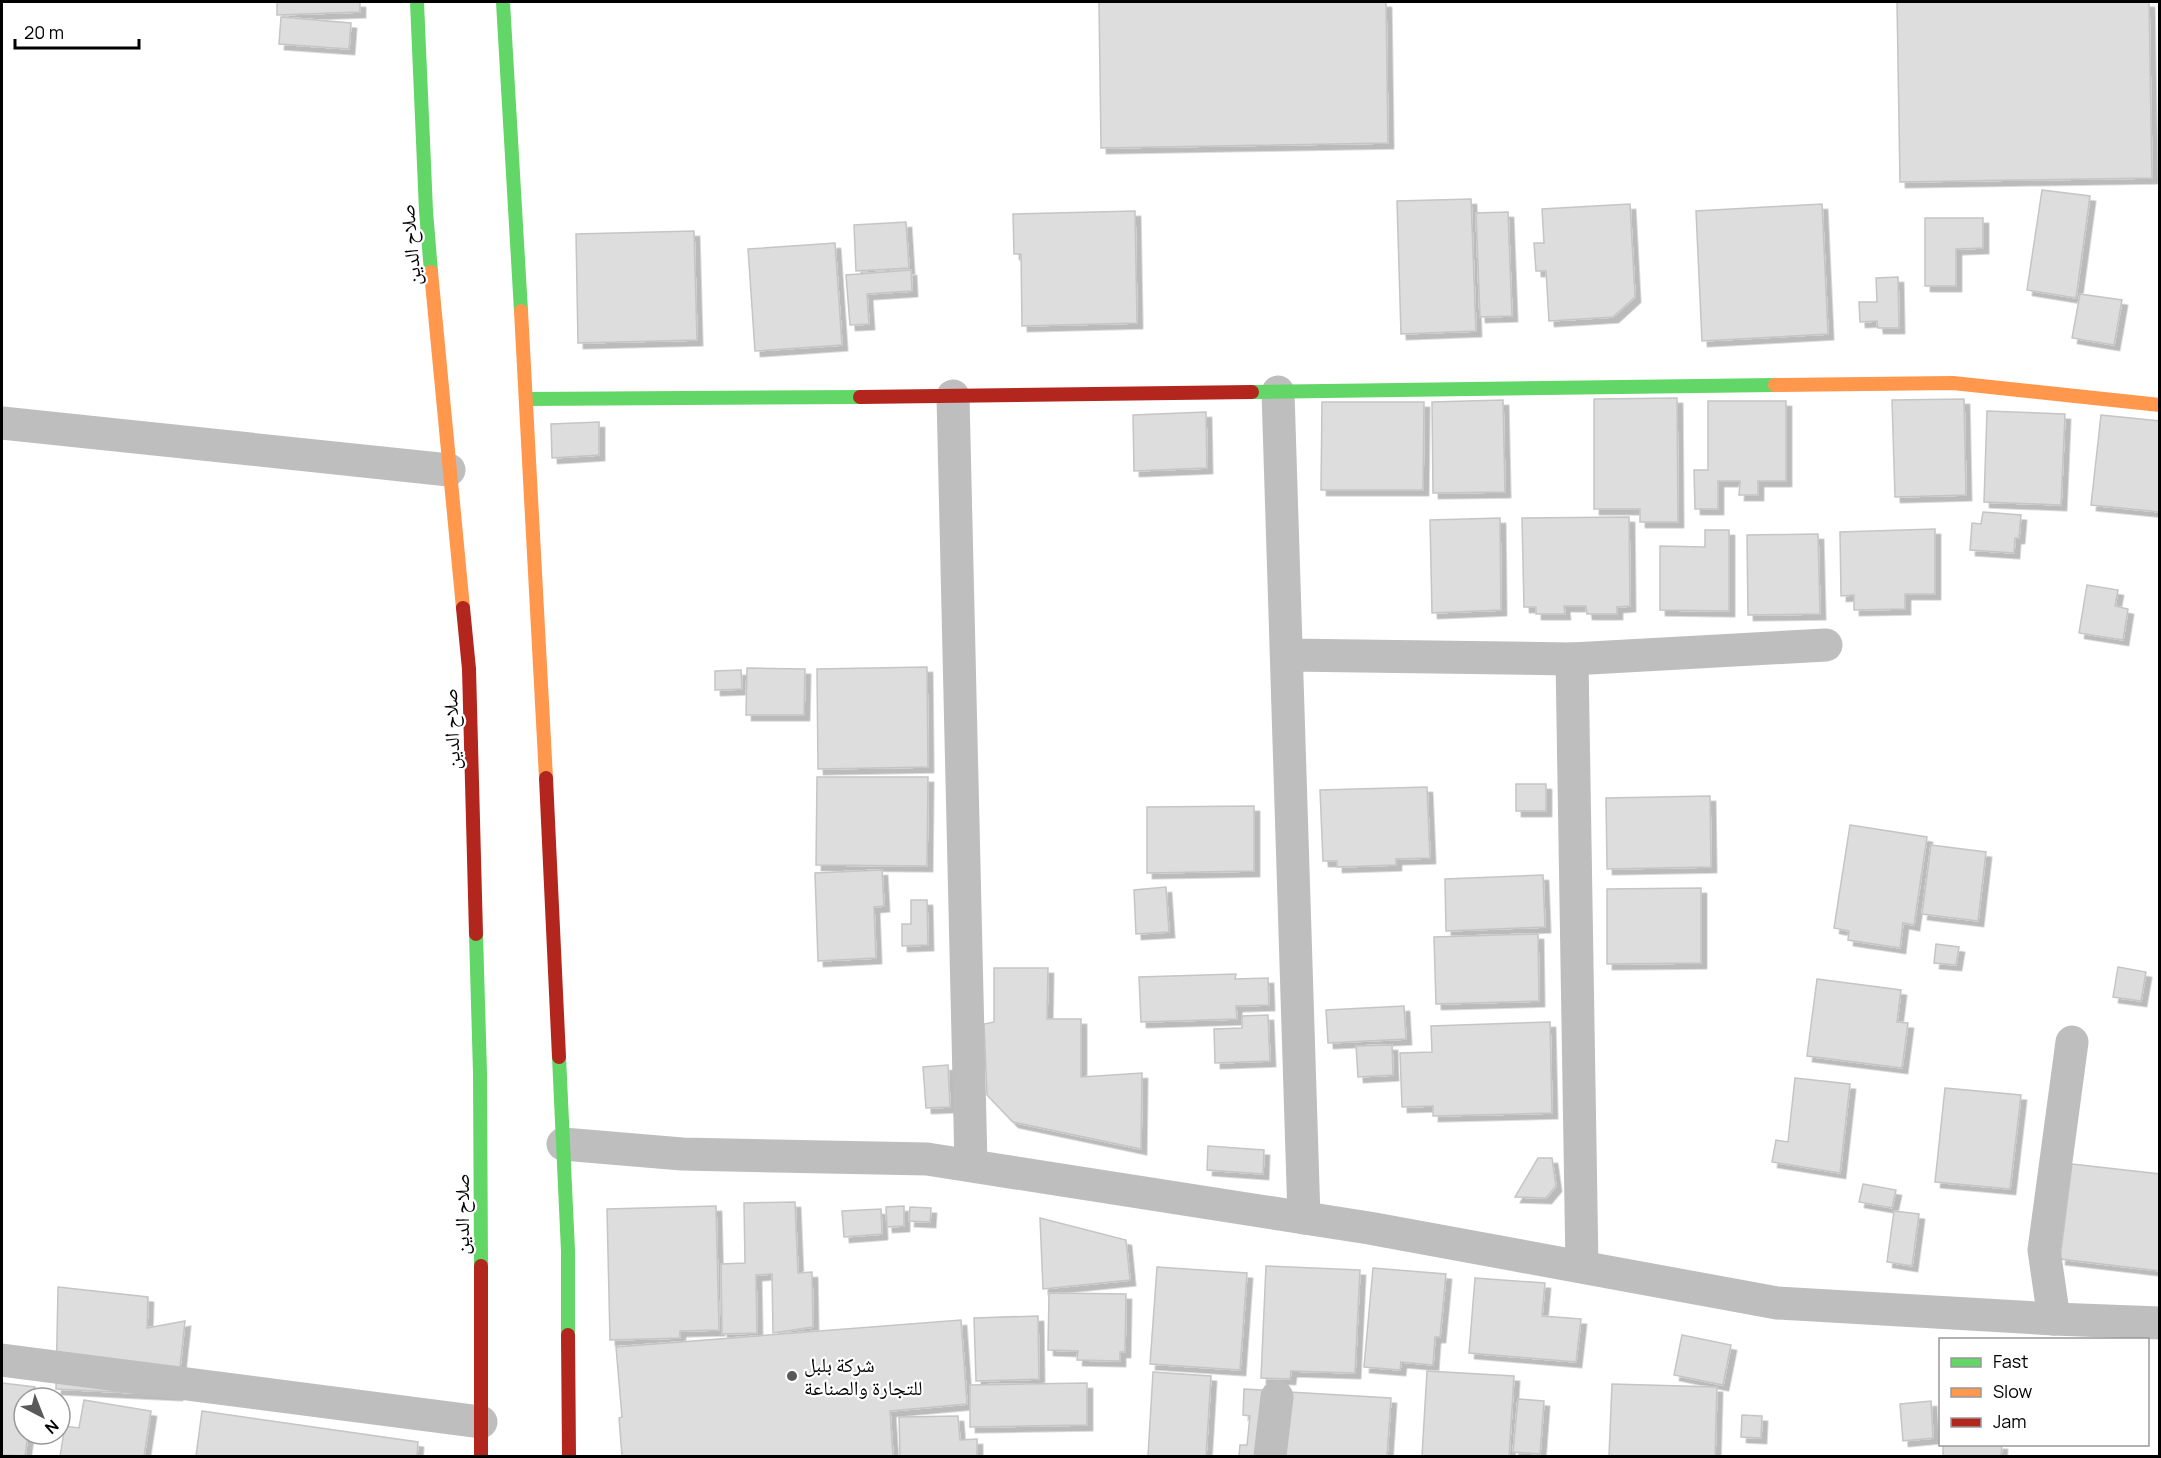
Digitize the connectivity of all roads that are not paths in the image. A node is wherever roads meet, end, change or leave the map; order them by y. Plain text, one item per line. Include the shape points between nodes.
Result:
1 (417, 2) edge
2 (502, 2) edge
3 (1278, 392) junction
4 (953, 396) junction
5 (526, 399) junction
6 (2160, 405) edge
7 (2, 423) edge
8 (449, 470) junction
9 (1826, 645) dead end
10 (1287, 655) junction
11 (1572, 658) junction
12 (2072, 1042) dead end
13 (563, 1144) junction
14 (971, 1165) junction
15 (1304, 1218) junction
16 (1582, 1267) junction
17 (2054, 1319) junction
18 (2160, 1323) edge
19 (2, 1360) edge
20 (1276, 1397) dead end
21 (481, 1422) junction
22 (481, 1456) edge
23 (569, 1456) edge
24 (1270, 1456) edge

1 - 8 main road, صلاح الدين via 426,211
2 - 5 main road
3 - 4 main road
3 - 6 main road via 1953,383
3 - 10 street
4 - 5 main road
4 - 14 street
5 - 13 main road
7 - 8 street
8 - 21 main road, صلاح الدين via 469,669 480,1072
9 - 11 street
10 - 11 street
10 - 15 street
11 - 16 street
12 - 17 street via 2044,1251
13 - 14 street via 682,1154 927,1159
13 - 23 main road
14 - 15 street
15 - 16 street
16 - 17 street via 1777,1303
17 - 18 street
19 - 21 street
20 - 24 street
21 - 22 main road, صلاح الدين

